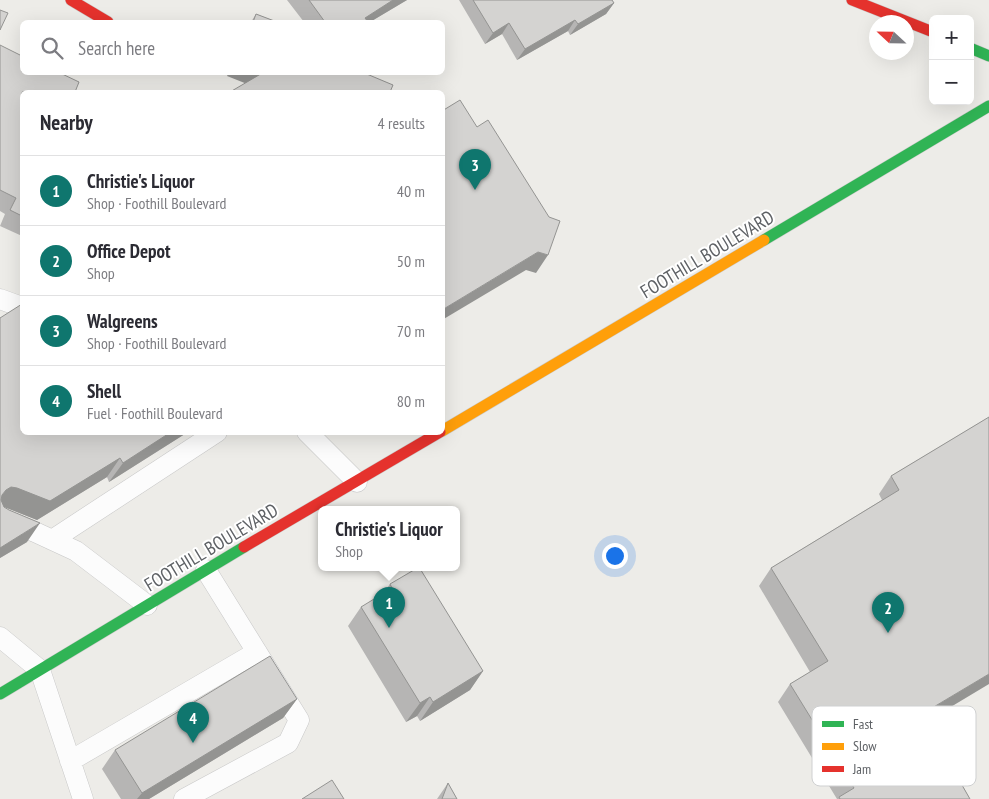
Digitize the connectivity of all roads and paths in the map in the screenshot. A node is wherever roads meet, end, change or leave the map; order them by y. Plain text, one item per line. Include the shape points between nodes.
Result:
1 (71, 0) edge
2 (852, 0) edge
3 (105, 20) edge
4 (929, 30) edge
5 (974, 50) edge
6 (989, 56) edge
7 (989, 106) edge
8 (0, 299) edge
9 (20, 307) edge
10 (445, 430) edge
11 (211, 435) edge
12 (310, 435) edge
13 (436, 435) edge
14 (357, 482) junction
15 (0, 518) edge
16 (43, 536) junction
17 (206, 570) junction
18 (147, 605) junction
19 (0, 637) edge
20 (257, 652) junction
21 (40, 670) junction
22 (0, 694) edge
23 (70, 761) junction
24 (83, 799) edge
25 (184, 799) edge

1 - 3 main road
2 - 4 main road
5 - 6 main road
7 - 10 main road, FOOTHILL BOULEVARD
8 - 9 lane
11 - 16 lane
12 - 14 lane
13 - 14 main road, FOOTHILL BOULEVARD
14 - 17 main road, FOOTHILL BOULEVARD
15 - 16 lane
16 - 18 lane via 76,551
17 - 18 main road, FOOTHILL BOULEVARD
17 - 20 lane
18 - 21 main road, FOOTHILL BOULEVARD
19 - 21 lane
20 - 23 lane
20 - 25 lane via 299,720 288,743
21 - 22 main road, FOOTHILL BOULEVARD
21 - 23 lane
23 - 24 lane

